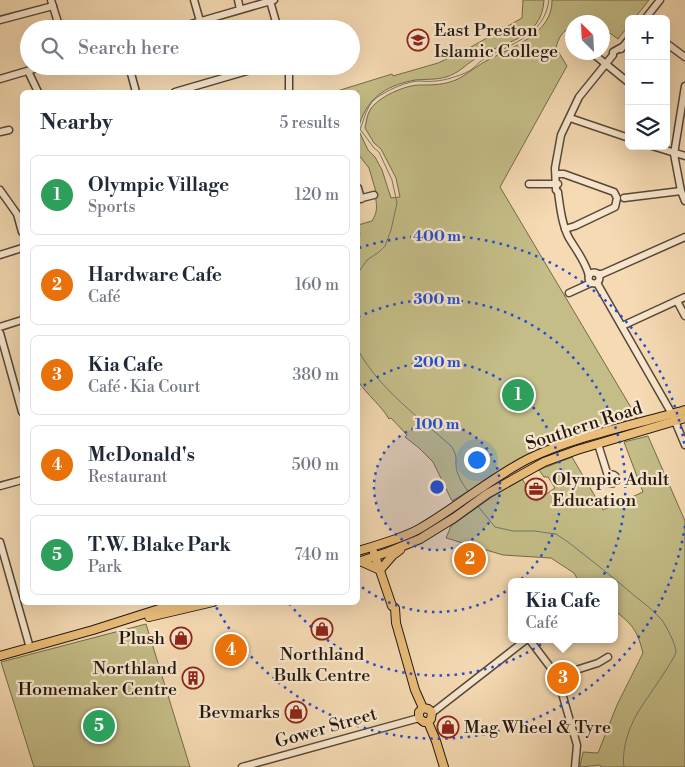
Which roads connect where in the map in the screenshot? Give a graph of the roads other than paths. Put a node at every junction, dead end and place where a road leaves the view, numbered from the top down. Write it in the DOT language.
graph roads {
  1 [pos="194,0"];
  2 [pos="238,0"];
  3 [pos="272,1"];
  4 [pos="658,1"];
  5 [pos="52,3"];
  6 [pos="240,9"];
  7 [pos="648,15"];
  8 [pos="0,20"];
  9 [pos="57,20"];
  10 [pos="200,20"];
  11 [pos="203,20"];
  12 [pos="276,20"];
  13 [pos="625,44"];
  14 [pos="670,46"];
  15 [pos="685,57"];
  16 [pos="600,60"];
  17 [pos="605,64"];
  18 [pos="20,73"];
  19 [pos="30,75"];
  20 [pos="131,75"];
  21 [pos="233,75"];
  22 [pos="289,75"];
  23 [pos="0,79"];
  24 [pos="625,80"];
  25 [pos="685,86"];
  26 [pos="37,90"];
  27 [pos="135,90"];
  28 [pos="182,90"];
  29 [pos="289,90"];
  30 [pos="570,118"];
  31 [pos="9,130"];
  32 [pos="0,132"];
  33 [pos="625,137"];
  34 [pos="663,150"];
  35 [pos="674,154"];
  36 [pos="685,156"];
  37 [pos="556,180"];
  38 [pos="529,184"];
  39 [pos="681,191"];
  40 [pos="1,193"];
  41 [pos="374,195"];
  42 [pos="624,198"];
  43 [pos="360,199"];
  44 [pos="685,201"];
  45 [pos="20,225"];
  46 [pos="568,228"];
  47 [pos="685,237"];
  48 [pos="20,249"];
  49 [pos="0,255"];
  50 [pos="594,278"];
  51 [pos="569,294"];
  52 [pos="685,298"];
  53 [pos="677,301"];
  54 [pos="685,316"];
  55 [pos="20,321"];
  56 [pos="622,326"];
  57 [pos="0,327"];
  58 [pos="0,333"];
  59 [pos="20,405"];
  60 [pos="685,410"];
  61 [pos="673,418"];
  62 [pos="685,418"];
  63 [pos="598,444"];
  64 [pos="685,445"];
  65 [pos="608,476"];
  66 [pos="20,481"];
  67 [pos="0,486"];
  68 [pos="484,491"];
  69 [pos="473,499"];
  70 [pos="449,510"];
  71 [pos="454,518"];
  72 [pos="0,542"];
  73 [pos="407,544"];
  74 [pos="372,547"];
  75 [pos="360,550"];
  76 [pos="376,556"];
  77 [pos="360,561"];
  78 [pos="360,561"];
  79 [pos="380,570"];
  80 [pos="172,605"];
  81 [pos="201,605"];
  82 [pos="93,630"];
  83 [pos="523,643"];
  84 [pos="531,643"];
  85 [pos="30,648"];
  86 [pos="0,656"];
  87 [pos="608,657"];
  88 [pos="556,676"];
  89 [pos="423,708"];
  90 [pos="432,714"];
  91 [pos="419,718"];
  92 [pos="428,722"];
  93 [pos="242,767"];
  94 [pos="444,767"];
  95 [pos="575,767"];
  1 -- 10 [label="street"];
  2 -- 6 [label="street"];
  3 -- 6 [label="street"];
  3 -- 12 [label="street"];
  4 -- 7 [label="street"];
  5 -- 8 [label="street"];
  5 -- 9 [label="street"];
  6 -- 11 [label="street"];
  13 -- 17 [label="street"];
  14 -- 15 [label="street"];
  16 -- 17 [label="street"];
  17 -- 24 [label="street"];
  17 -- 30 [label="street"];
  18 -- 23 [label="street"];
  19 -- 26 [label="street"];
  20 -- 27 [label="street"];
  21 -- 28 [label="street"];
  22 -- 29 [label="street"];
  25 -- 35 [label="street"];
  30 -- 33 [label="street"];
  30 -- 37 [label="street"];
  31 -- 32 [label="street"];
  34 -- 35 [label="street"];
  35 -- 36 [label="street"];
  35 -- 39 [label="street"];
  37 -- 38 [label="street"];
  37 -- 46 [label="street"];
  37 -- 46 [label="street"];
  39 -- 42 [label="street"];
  39 -- 44 [label="street"];
  40 -- 45 [label="street"];
  41 -- 43 [label="street"];
  46 -- 50 [label="street"];
  47 -- 50 [label="street"];
  48 -- 49 [label="street"];
  50 -- 51 [label="street"];
  50 -- 56 [label="street"];
  52 -- 53 [label="street"];
  53 -- 54 [label="street"];
  53 -- 56 [label="street"];
  55 -- 57 [label="street"];
  56 -- 61 [label="street"];
  58 -- 59 [label="street"];
  60 -- 61 [label="main road, Southern Road"];
  61 -- 62 [label="main road, Southern Road"];
  61 -- 63 [label="main road, Southern Road"];
  61 -- 64 [label="street"];
  61 -- 68 [label="main road, Southern Road"];
  63 -- 65 [label="street"];
  63 -- 68 [label="main road, Southern Road"];
  66 -- 67 [label="street"];
  68 -- 69 [label="main road, Southern Road"];
  69 -- 70 [label="main road"];
  69 -- 71 [label="main road"];
  70 -- 71 [label="main road"];
  70 -- 74 [label="main road"];
  71 -- 73 [label="main road"];
  72 -- 85 [label="street"];
  73 -- 76 [label="main road"];
  73 -- 79 [label="main road"];
  74 -- 75 [label="main road"];
  74 -- 76 [label="main road"];
  76 -- 77 [label="main road"];
  76 -- 79 [label="main road"];
  78 -- 79 [label="main road"];
  79 -- 89 [label="main road"];
  80 -- 82 [label="main road"];
  81 -- 82 [label="main road"];
  82 -- 85 [label="main road"];
  83 -- 90 [label="street"];
  84 -- 88 [label="street"];
  85 -- 86 [label="main road"];
  87 -- 88 [label="street"];
  88 -- 95 [label="street"];
  89 -- 90 [label="main road"];
  89 -- 91 [label="main road"];
  90 -- 92 [label="main road"];
  91 -- 92 [label="main road"];
  91 -- 93 [label="street, Gower Street"];
  92 -- 94 [label="main road"];
}
